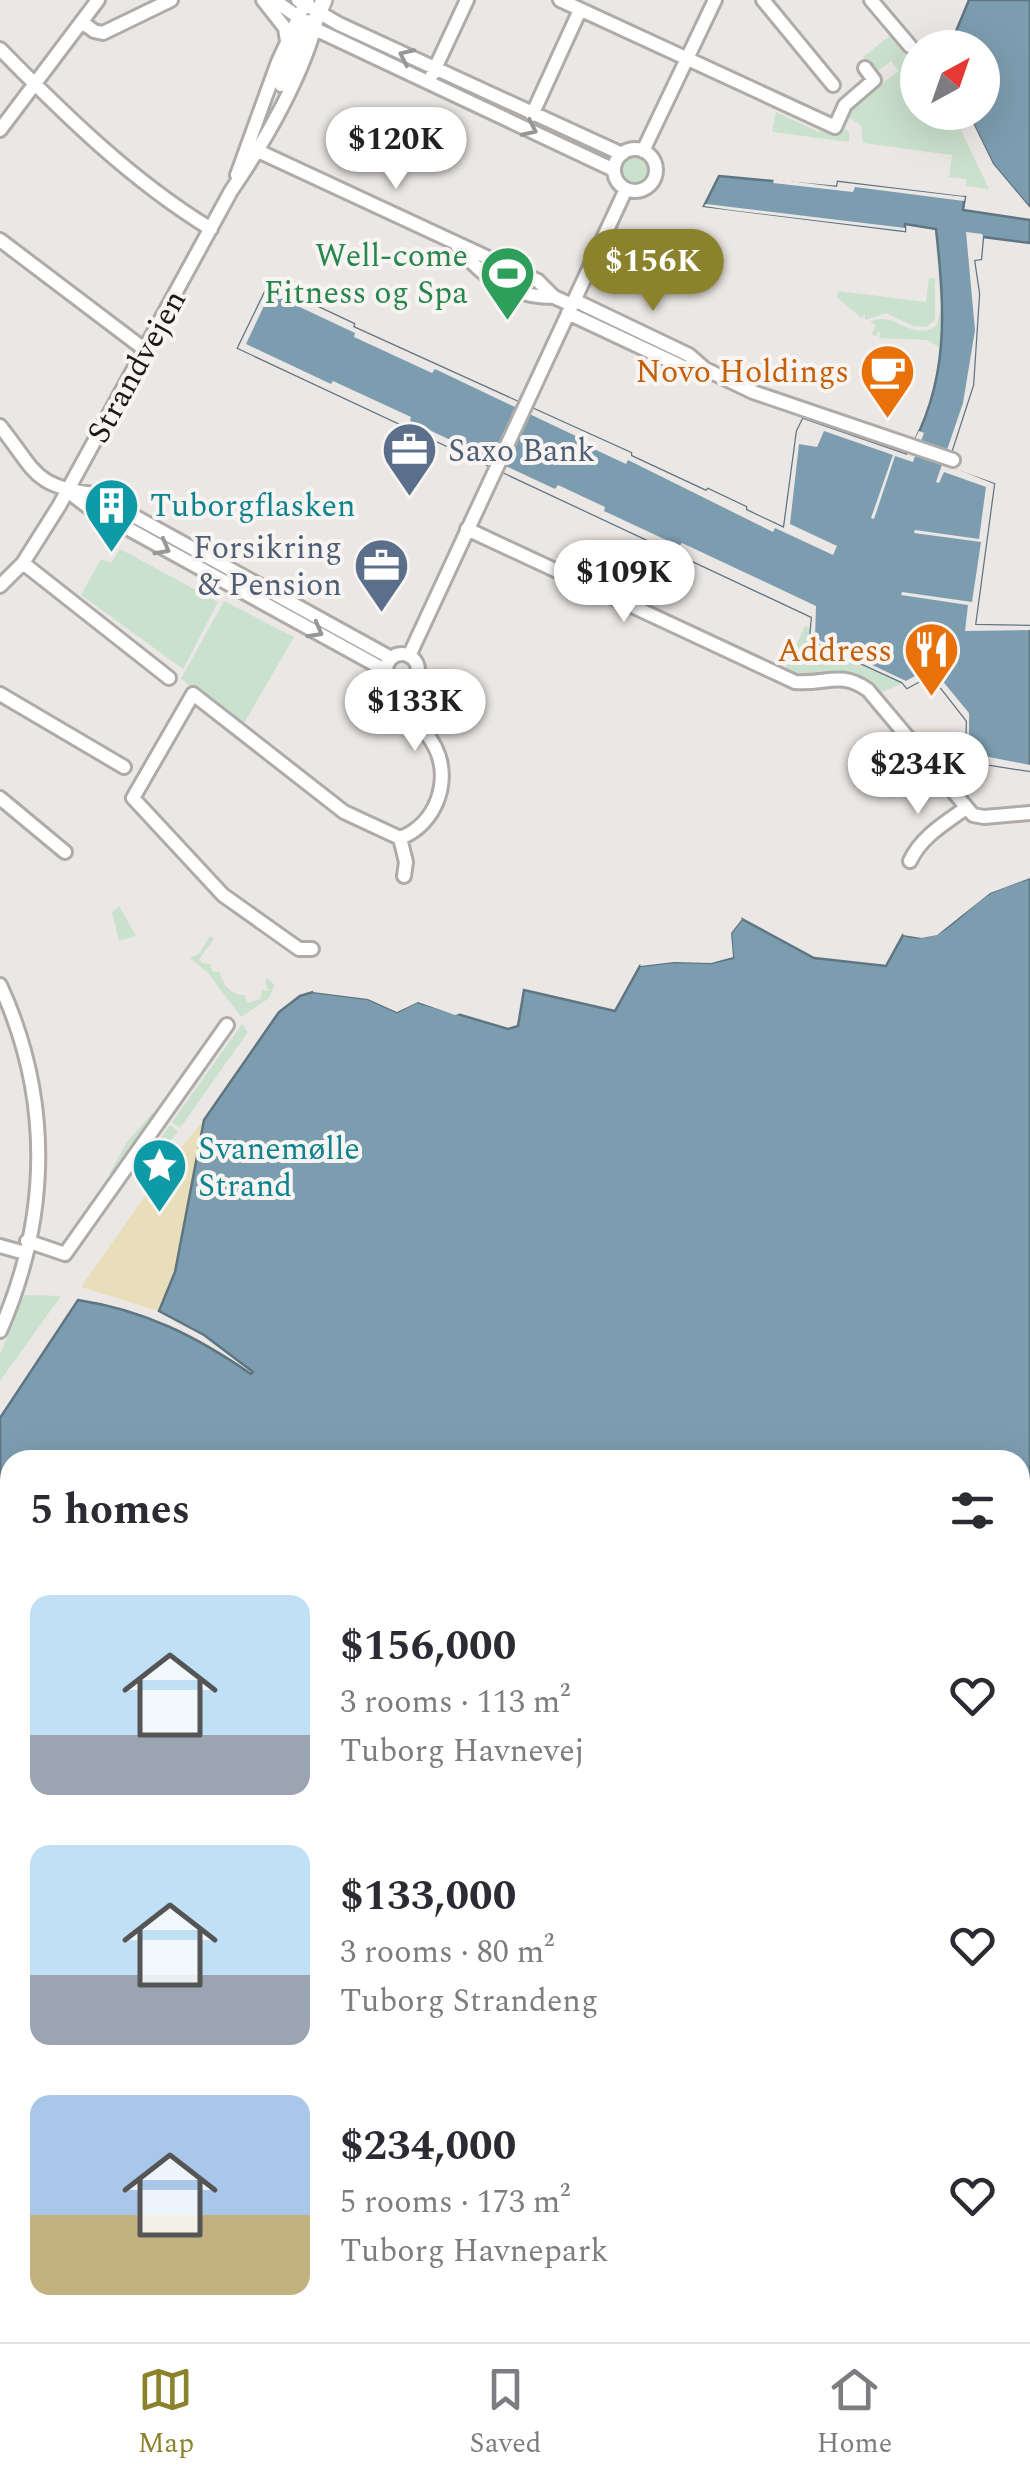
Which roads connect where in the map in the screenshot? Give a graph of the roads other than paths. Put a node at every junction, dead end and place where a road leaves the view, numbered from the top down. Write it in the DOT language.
graph roads {
  1 [pos="98,0"];
  2 [pos="171,0"];
  3 [pos="263,0"];
  4 [pos="274,0"];
  5 [pos="468,0"];
  6 [pos="560,0"];
  7 [pos="714,0"];
  8 [pos="763,0"];
  9 [pos="871,0"];
  10 [pos="580,10"];
  11 [pos="309,11"];
  12 [pos="82,22"];
  13 [pos="900,34"];
  14 [pos="287,41"];
  15 [pos="0,49"];
  16 [pos="687,58"];
  17 [pos="865,68"];
  18 [pos="432,75"];
  19 [pos="35,84"];
  20 [pos="833,85"];
  21 [pos="532,114"];
  22 [pos="0,130"];
  23 [pos="258,151"];
  24 [pos="643,151"];
  25 [pos="622,154"];
  26 [pos="614,170"];
  27 [pos="626,189"];
  28 [pos="232,191"];
  29 [pos="211,229"];
  30 [pos="0,240"];
  31 [pos="455,244"];
  32 [pos="554,297"];
  33 [pos="571,306"];
  34 [pos="144,349"];
  35 [pos="0,426"];
  36 [pos="952,460"];
  37 [pos="68,491"];
  38 [pos="467,528"];
  39 [pos="23,564"];
  40 [pos="0,586"];
  41 [pos="408,656"];
  42 [pos="388,664"];
  43 [pos="168,678"];
  44 [pos="399,686"];
  45 [pos="0,694"];
  46 [pos="124,767"];
  47 [pos="0,798"];
  48 [pos="966,808"];
  49 [pos="1030,813"];
  50 [pos="400,838"];
  51 [pos="64,852"];
  52 [pos="910,860"];
  53 [pos="404,876"];
  54 [pos="312,949"];
  55 [pos="0,985"];
  56 [pos="5,1009"];
  57 [pos="227,1025"];
  58 [pos="27,1245"];
  59 [pos="0,1246"];
  60 [pos="0,1331"];
  1 -- 12 [label="street"];
  2 -- 12 [label="street"];
  3 -- 14 [label="street"];
  4 -- 11 [label="street"];
  5 -- 18 [label="street"];
  6 -- 10 [label="street"];
  7 -- 16 [label="street"];
  8 -- 20 [label="street"];
  9 -- 13 [label="street"];
  10 -- 16 [label="street"];
  10 -- 21 [label="street"];
  11 -- 14 [label="street, Strandvejen"];
  11 -- 18 [label="street"];
  11 -- 23 [label="street, Strandvejen"];
  12 -- 19 [label="street"];
  14 -- 28 [label="street, Strandvejen"];
  15 -- 19 [label="street"];
  16 -- 17 [label="street"];
  16 -- 24 [label="street"];
  18 -- 21 [label="street"];
  18 -- 26 [label="street, one-way"];
  19 -- 22 [label="street"];
  19 -- 29 [label="street"];
  21 -- 25 [label="street"];
  23 -- 28 [label="street, Strandvejen"];
  23 -- 31 [label="street"];
  24 -- 25 [label="street"];
  24 -- 27 [label="street"];
  25 -- 26 [label="street"];
  26 -- 27 [label="street"];
  27 -- 33 [label="street"];
  28 -- 29 [label="street, Strandvejen"];
  29 -- 34 [label="street, Strandvejen"];
  30 -- 34 [label="street"];
  31 -- 32 [label="street"];
  31 -- 32 [label="street"];
  32 -- 33 [label="street"];
  33 -- 36 [label="street"];
  33 -- 38 [label="street"];
  34 -- 37 [label="street, Strandvejen"];
  35 -- 37 [label="street"];
  37 -- 39 [label="street, Strandvejen"];
  37 -- 42 [label="street"];
  38 -- 41 [label="street"];
  38 -- 48 [label="street"];
  39 -- 40 [label="street, Strandvejen"];
  39 -- 43 [label="street"];
  41 -- 42 [label="street"];
  41 -- 44 [label="street"];
  42 -- 44 [label="street"];
  44 -- 50 [label="street"];
  45 -- 46 [label="street"];
  47 -- 51 [label="street"];
  48 -- 49 [label="street"];
  48 -- 52 [label="street"];
  50 -- 53 [label="street"];
  50 -- 54 [label="street"];
  55 -- 56 [label="street"];
  56 -- 58 [label="street"];
  57 -- 58 [label="street"];
  58 -- 59 [label="street"];
  58 -- 60 [label="street"];
}
